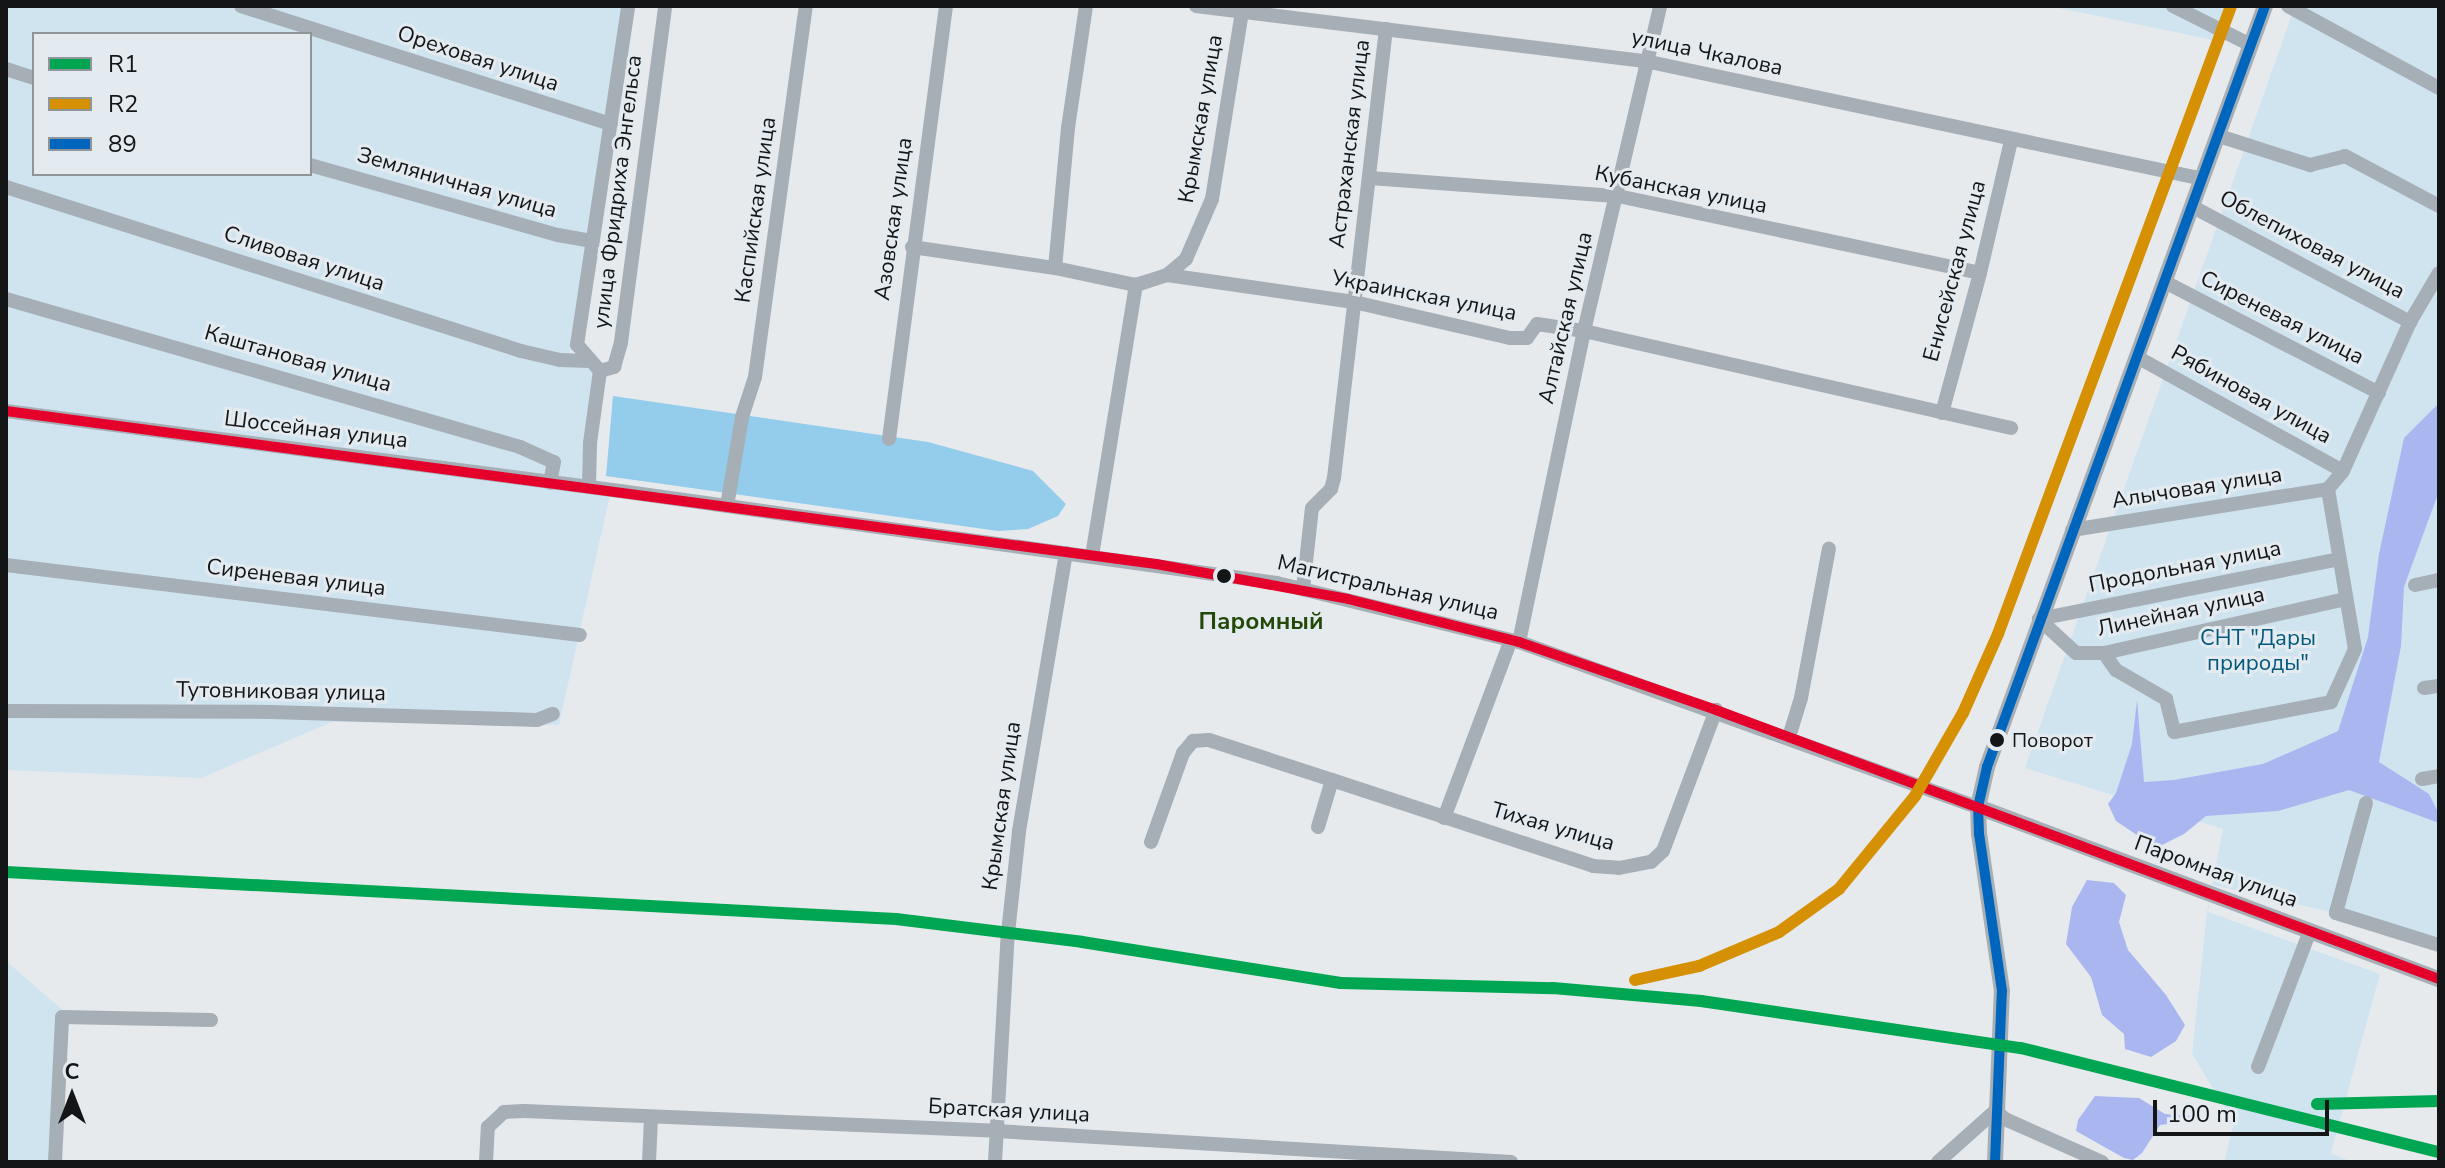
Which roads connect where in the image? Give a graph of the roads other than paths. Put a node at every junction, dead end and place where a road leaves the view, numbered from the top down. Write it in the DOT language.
graph roads {
  1 [pos="241,6"];
  2 [pos="628,6"];
  3 [pos="665,6"];
  4 [pos="806,6"];
  5 [pos="946,6"];
  6 [pos="1086,6"];
  7 [pos="1196,6"];
  8 [pos="1660,6"];
  9 [pos="2173,6"];
  10 [pos="2265,6"];
  11 [pos="2288,6"];
  12 [pos="1242,9"];
  13 [pos="1386,29"];
  14 [pos="2251,45"];
  15 [pos="1645,61"];
  16 [pos="6,69"];
  17 [pos="32,77"];
  18 [pos="2439,88"];
  19 [pos="611,124"];
  20 [pos="2219,136"];
  21 [pos="2011,141"];
  22 [pos="312,166"];
  23 [pos="1370,178"];
  24 [pos="2203,179"];
  25 [pos="6,187"];
  26 [pos="1618,196"];
  27 [pos="2439,206"];
  28 [pos="2193,207"];
  29 [pos="592,241"];
  30 [pos="912,247"];
  31 [pos="1055,268"];
  32 [pos="1980,273"];
  33 [pos="2439,273"];
  34 [pos="1167,275"];
  35 [pos="2165,282"];
  36 [pos="1136,285"];
  37 [pos="6,299"];
  38 [pos="1354,302"];
  39 [pos="2410,322"];
  40 [pos="1584,331"];
  41 [pos="2137,357"];
  42 [pos="595,366"];
  43 [pos="2379,393"];
  44 [pos="6,411"];
  45 [pos="1942,413"];
  46 [pos="2011,428"];
  47 [pos="889,439"];
  48 [pos="2343,471"];
  49 [pos="550,483"];
  50 [pos="589,487"];
  51 [pos="2328,489"];
  52 [pos="620,491"];
  53 [pos="727,506"];
  54 [pos="2072,530"];
  55 [pos="1829,549"];
  56 [pos="1066,553"];
  57 [pos="1092,556"];
  58 [pos="2339,559"];
  59 [pos="6,565"];
  60 [pos="2439,580"];
  61 [pos="2415,585"];
  62 [pos="1303,589"];
  63 [pos="2345,599"];
  64 [pos="2039,619"];
  65 [pos="580,635"];
  66 [pos="1515,641"];
  67 [pos="2104,653"];
  68 [pos="2439,686"];
  69 [pos="2424,688"];
  70 [pos="1716,710"];
  71 [pos="6,711"];
  72 [pos="553,714"];
  73 [pos="1789,737"];
  74 [pos="2439,776"];
  75 [pos="2422,779"];
  76 [pos="1332,780"];
  77 [pos="2366,803"];
  78 [pos="1978,807"];
  79 [pos="1444,818"];
  80 [pos="1318,827"];
  81 [pos="1151,842"];
  82 [pos="2310,931"];
  83 [pos="2439,945"];
  84 [pos="2439,979"];
  85 [pos="211,1020"];
  86 [pos="2258,1067"];
  87 [pos="1995,1111"];
  88 [pos="651,1118"];
  89 [pos="997,1131"];
  90 [pos="1446,1160"];
  91 [pos="55,1162"];
  92 [pos="486,1162"];
  93 [pos="649,1162"];
  94 [pos="995,1162"];
  95 [pos="1511,1162"];
  96 [pos="1938,1162"];
  97 [pos="1995,1162"];
  98 [pos="2102,1162"];
  1 -- 19 [label="street, Ореховая улица"];
  2 -- 19 [label="street, улица Фридриха Энгельса"];
  3 -- 42 [label="street, улица Фридриха Энгельса"];
  4 -- 53 [label="street, Каспийская улица"];
  5 -- 30 [label="street, Азовская улица"];
  6 -- 31 [label="street"];
  7 -- 12 [label="street, улица Чкалова"];
  8 -- 15 [label="street, Алтайская улица"];
  9 -- 14 [label="street"];
  10 -- 14 [label="street"];
  11 -- 18 [label="street"];
  12 -- 13 [label="street, улица Чкалова"];
  12 -- 34 [label="street, Крымская улица"];
  13 -- 15 [label="street, улица Чкалова"];
  13 -- 23 [label="street, Астраханская улица"];
  14 -- 20 [label="street"];
  15 -- 21 [label="street, улица Чкалова"];
  15 -- 26 [label="street, Алтайская улица"];
  16 -- 17 [label="street"];
  19 -- 29 [label="street, улица Фридриха Энгельса"];
  20 -- 24 [label="street"];
  20 -- 27 [label="street"];
  21 -- 24 [label="street, улица Чкалова"];
  21 -- 32 [label="street, Енисейская улица"];
  22 -- 29 [label="street, Земляничная улица"];
  23 -- 26 [label="street, Кубанская улица"];
  23 -- 38 [label="street, Астраханская улица"];
  24 -- 28 [label="street"];
  25 -- 42 [label="street, Сливовая улица"];
  26 -- 32 [label="street, Кубанская улица"];
  26 -- 40 [label="street, Алтайская улица"];
  28 -- 35 [label="street"];
  28 -- 39 [label="street, Облепиховая улица"];
  29 -- 42 [label="street, улица Фридриха Энгельса"];
  30 -- 31 [label="street, Украинская улица"];
  30 -- 47 [label="street, Азовская улица"];
  31 -- 36 [label="street, Украинская улица"];
  32 -- 45 [label="street, Енисейская улица"];
  33 -- 39 [label="street, Облепиховая улица"];
  34 -- 36 [label="street, Украинская улица"];
  34 -- 38 [label="street, Украинская улица"];
  35 -- 41 [label="street"];
  35 -- 43 [label="street, Сиреневая улица"];
  36 -- 57 [label="street"];
  37 -- 49 [label="street, Каштановая улица"];
  38 -- 40 [label="street, Украинская улица"];
  38 -- 62 [label="street, Астраханская улица"];
  39 -- 43 [label="street, Облепиховая улица"];
  40 -- 45 [label="street, Украинская улица"];
  40 -- 66 [label="street, Алтайская улица"];
  41 -- 48 [label="street, Рябиновая улица"];
  41 -- 54 [label="street"];
  42 -- 50 [label="street, улица Фридриха Энгельса"];
  43 -- 48 [label="street, Облепиховая улица"];
  44 -- 49 [label="street, Шоссейная улица"];
  45 -- 46 [label="street, Украинская улица"];
  48 -- 51 [label="street, Облепиховая улица"];
  49 -- 50 [label="street, Шоссейная улица"];
  50 -- 52 [label="street, Шоссейная улица"];
  51 -- 54 [label="street, Алычовая улица"];
  51 -- 58 [label="street"];
  52 -- 53 [label="street, Магистральная улица"];
  53 -- 56 [label="street, Магистральная улица"];
  54 -- 64 [label="street"];
  55 -- 73 [label="street"];
  56 -- 57 [label="street, Магистральная улица"];
  56 -- 89 [label="street, Крымская улица"];
  57 -- 62 [label="street, Магистральная улица"];
  58 -- 63 [label="street"];
  58 -- 64 [label="street, Продольная улица"];
  59 -- 65 [label="street, Сиреневая улица"];
  60 -- 61 [label="street"];
  62 -- 66 [label="street, Магистральная улица"];
  63 -- 67 [label="street, Линейная улица"];
  63 -- 67 [label="street"];
  64 -- 67 [label="street, Линейная улица"];
  64 -- 78 [label="street"];
  66 -- 70 [label="street, Магистральная улица"];
  66 -- 79 [label="street, Алтайская улица"];
  68 -- 69 [label="street"];
  70 -- 73 [label="street, Магистральная улица"];
  70 -- 79 [label="street, Тихая улица"];
  71 -- 72 [label="street, Тутовниковая улица"];
  73 -- 78 [label="street, Магистральная улица"];
  74 -- 75 [label="street"];
  76 -- 79 [label="street, Тихая улица"];
  76 -- 80 [label="street"];
  76 -- 81 [label="street, Тихая улица"];
  77 -- 83 [label="street"];
  78 -- 82 [label="street, Паромная улица"];
  78 -- 87 [label="street"];
  82 -- 84 [label="street, Паромная улица"];
  82 -- 86 [label="street"];
  85 -- 91 [label="street"];
  87 -- 96 [label="street"];
  87 -- 97 [label="street"];
  87 -- 98 [label="street"];
  88 -- 89 [label="street, Братская улица"];
  88 -- 92 [label="street, Братская улица"];
  88 -- 93 [label="street"];
  89 -- 90 [label="street, Братская улица"];
  89 -- 94 [label="street, Крымская улица"];
  90 -- 95 [label="street, Братская улица"];
}
